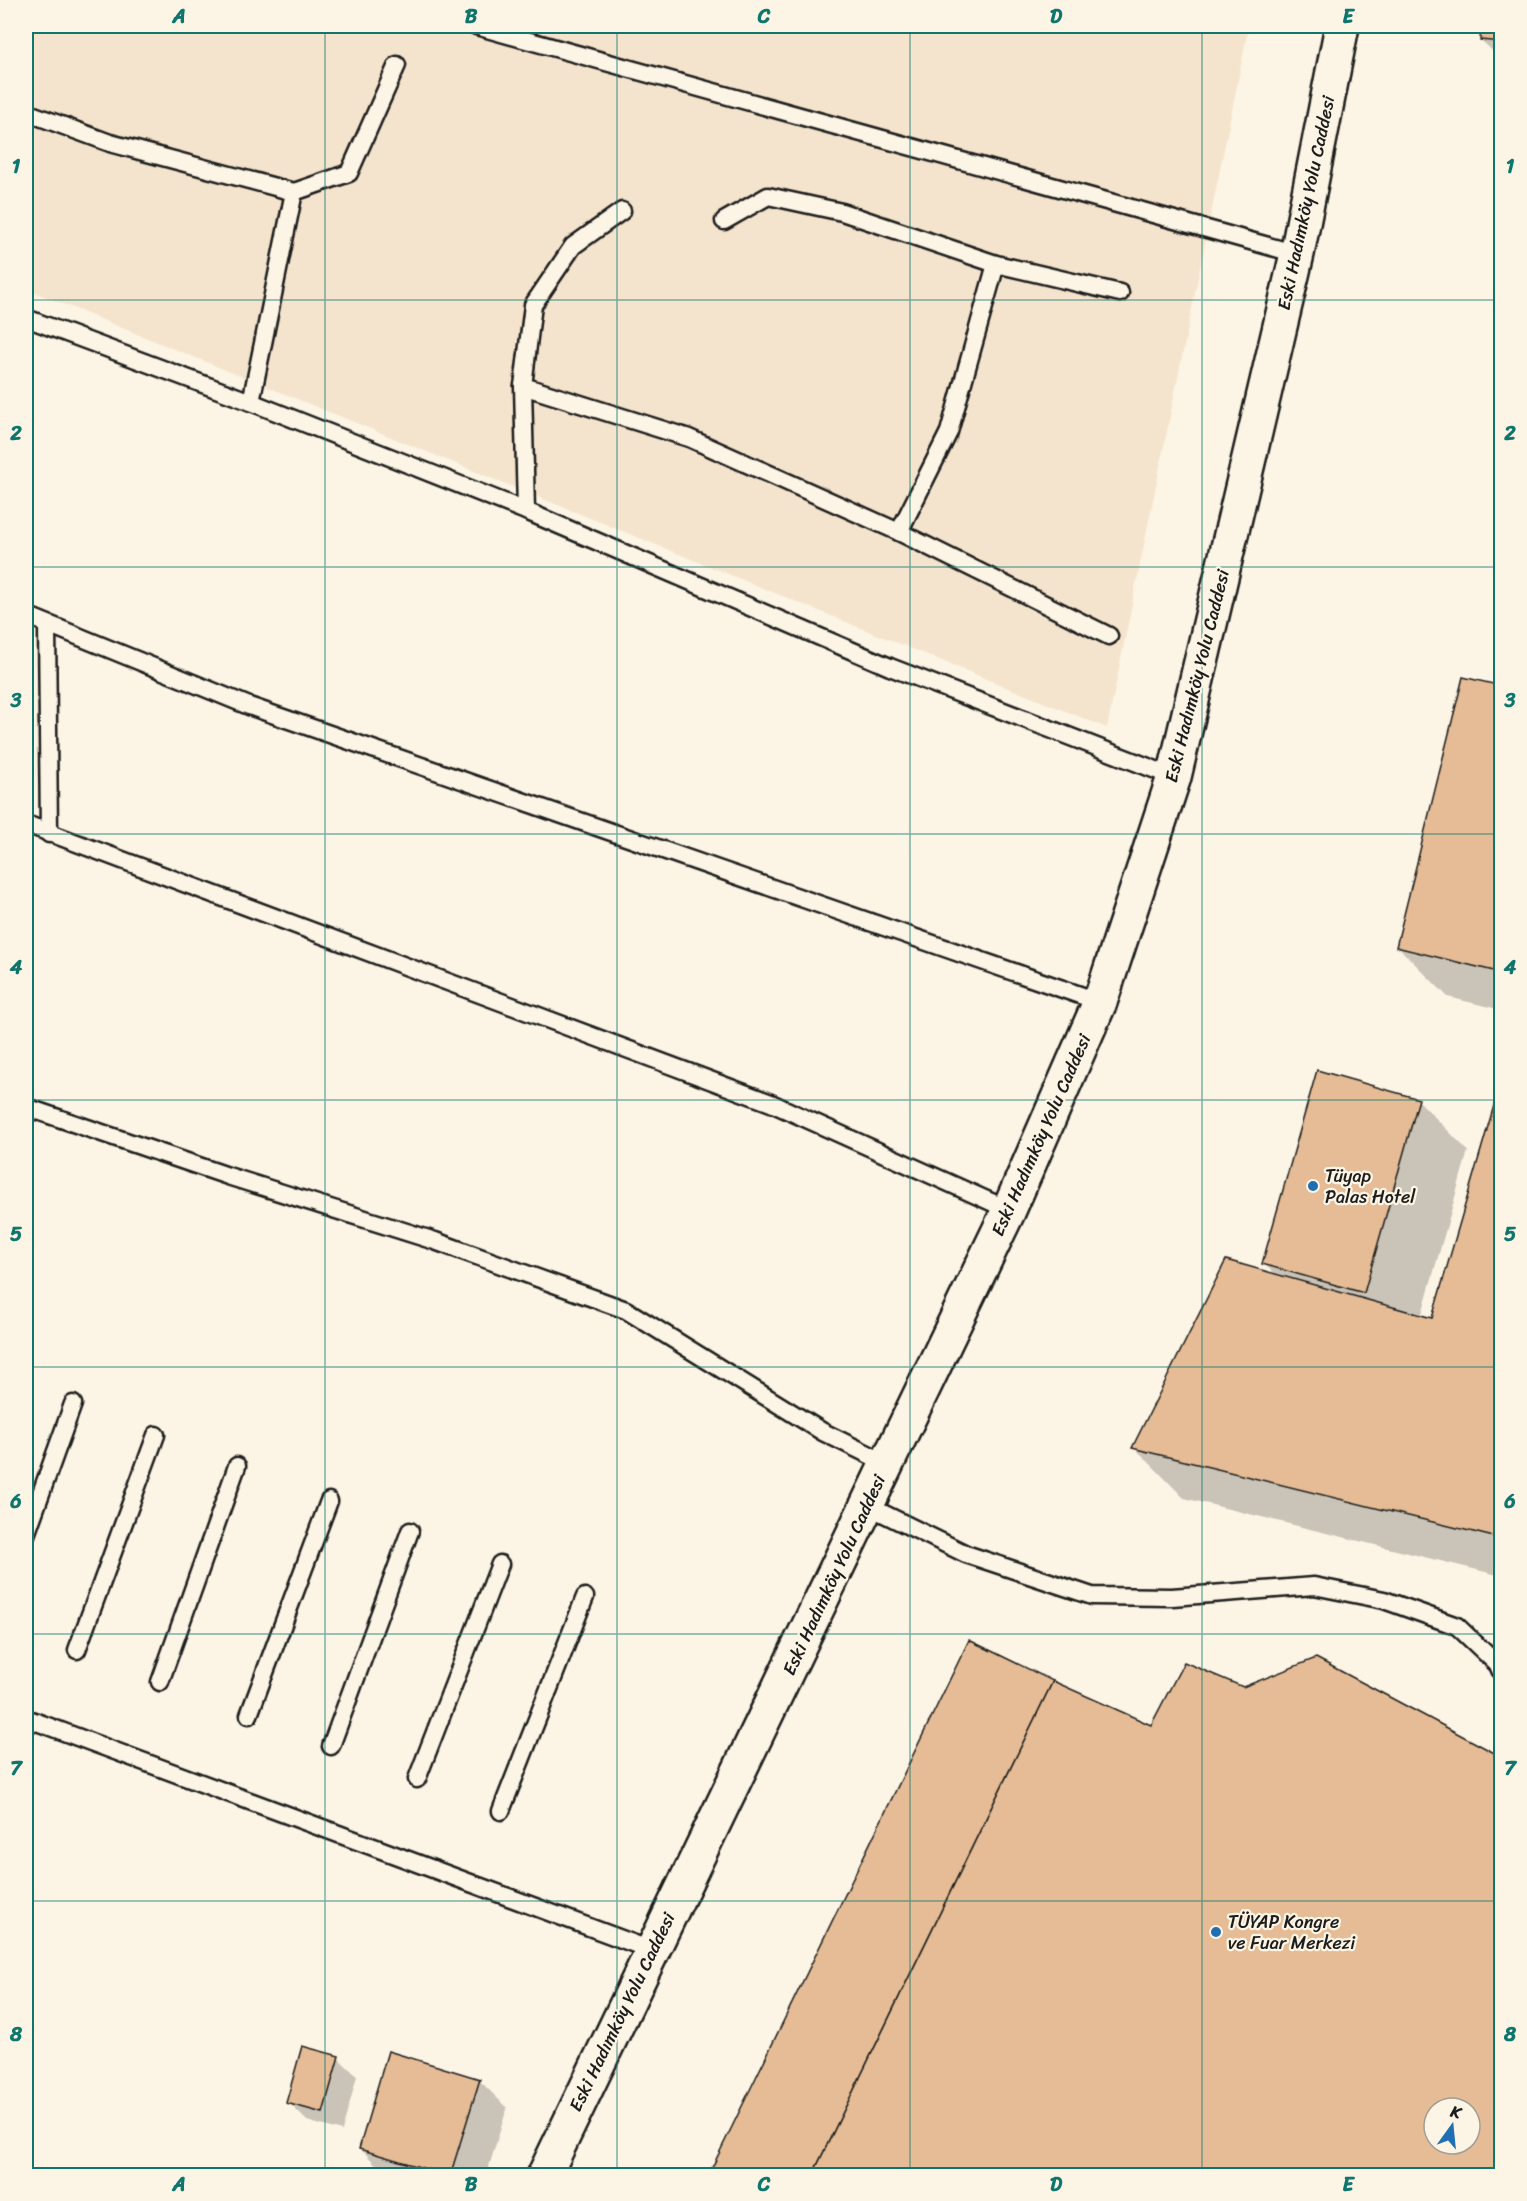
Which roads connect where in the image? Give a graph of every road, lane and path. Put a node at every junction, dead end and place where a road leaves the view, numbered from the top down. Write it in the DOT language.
graph roads {
  1 [pos="476,26"];
  2 [pos="1342,26"];
  3 [pos="397,65"];
  4 [pos="26,112"];
  5 [pos="294,192"];
  6 [pos="622,211"];
  7 [pos="724,221"];
  8 [pos="1297,254"];
  9 [pos="996,264"];
  10 [pos="1120,292"];
  11 [pos="26,318"];
  12 [pos="523,386"];
  13 [pos="250,402"];
  14 [pos="526,511"];
  15 [pos="899,532"];
  16 [pos="26,615"];
  17 [pos="47,624"];
  18 [pos="1109,636"];
  19 [pos="1174,777"];
  20 [pos="26,824"];
  21 [pos="49,834"];
  22 [pos="1100,1002"];
  23 [pos="26,1107"];
  24 [pos="1009,1210"];
  25 [pos="73,1404"];
  26 [pos="156,1435"];
  27 [pos="886,1463"];
  28 [pos="237,1466"];
  29 [pos="329,1501"];
  30 [pos="866,1505"];
  31 [pos="410,1531"];
  32 [pos="26,1535"];
  33 [pos="500,1564"];
  34 [pos="585,1597"];
  35 [pos="77,1650"];
  36 [pos="1502,1674"];
  37 [pos="160,1682"];
  38 [pos="249,1715"];
  39 [pos="26,1718"];
  40 [pos="331,1746"];
  41 [pos="417,1779"];
  42 [pos="501,1811"];
  43 [pos="651,1950"];
  44 [pos="544,2175"];
  1 -- 8 [label="lane"];
  2 -- 8 [label="street, Eski Hadımköy Yolu Caddesi"];
  3 -- 5 [label="lane"];
  4 -- 5 [label="lane"];
  5 -- 13 [label="lane"];
  6 -- 12 [label="lane"];
  7 -- 9 [label="lane"];
  8 -- 19 [label="street, Eski Hadımköy Yolu Caddesi"];
  9 -- 10 [label="lane"];
  9 -- 15 [label="lane"];
  11 -- 13 [label="lane"];
  12 -- 14 [label="lane"];
  12 -- 15 [label="lane"];
  13 -- 14 [label="lane"];
  14 -- 19 [label="lane"];
  15 -- 18 [label="lane"];
  16 -- 17 [label="lane"];
  17 -- 21 [label="lane"];
  17 -- 22 [label="lane"];
  19 -- 22 [label="street, Eski Hadımköy Yolu Caddesi"];
  20 -- 21 [label="lane"];
  21 -- 24 [label="lane"];
  22 -- 24 [label="street, Eski Hadımköy Yolu Caddesi"];
  23 -- 27 [label="lane"];
  24 -- 27 [label="street, Eski Hadımköy Yolu Caddesi"];
  25 -- 32 [label="lane"];
  26 -- 35 [label="lane"];
  27 -- 30 [label="street, Eski Hadımköy Yolu Caddesi"];
  28 -- 37 [label="lane"];
  29 -- 38 [label="lane"];
  30 -- 36 [label="lane"];
  30 -- 43 [label="street, Eski Hadımköy Yolu Caddesi"];
  31 -- 40 [label="lane"];
  33 -- 41 [label="lane"];
  34 -- 42 [label="lane"];
  39 -- 43 [label="lane"];
  43 -- 44 [label="street, Eski Hadımköy Yolu Caddesi"];
}
